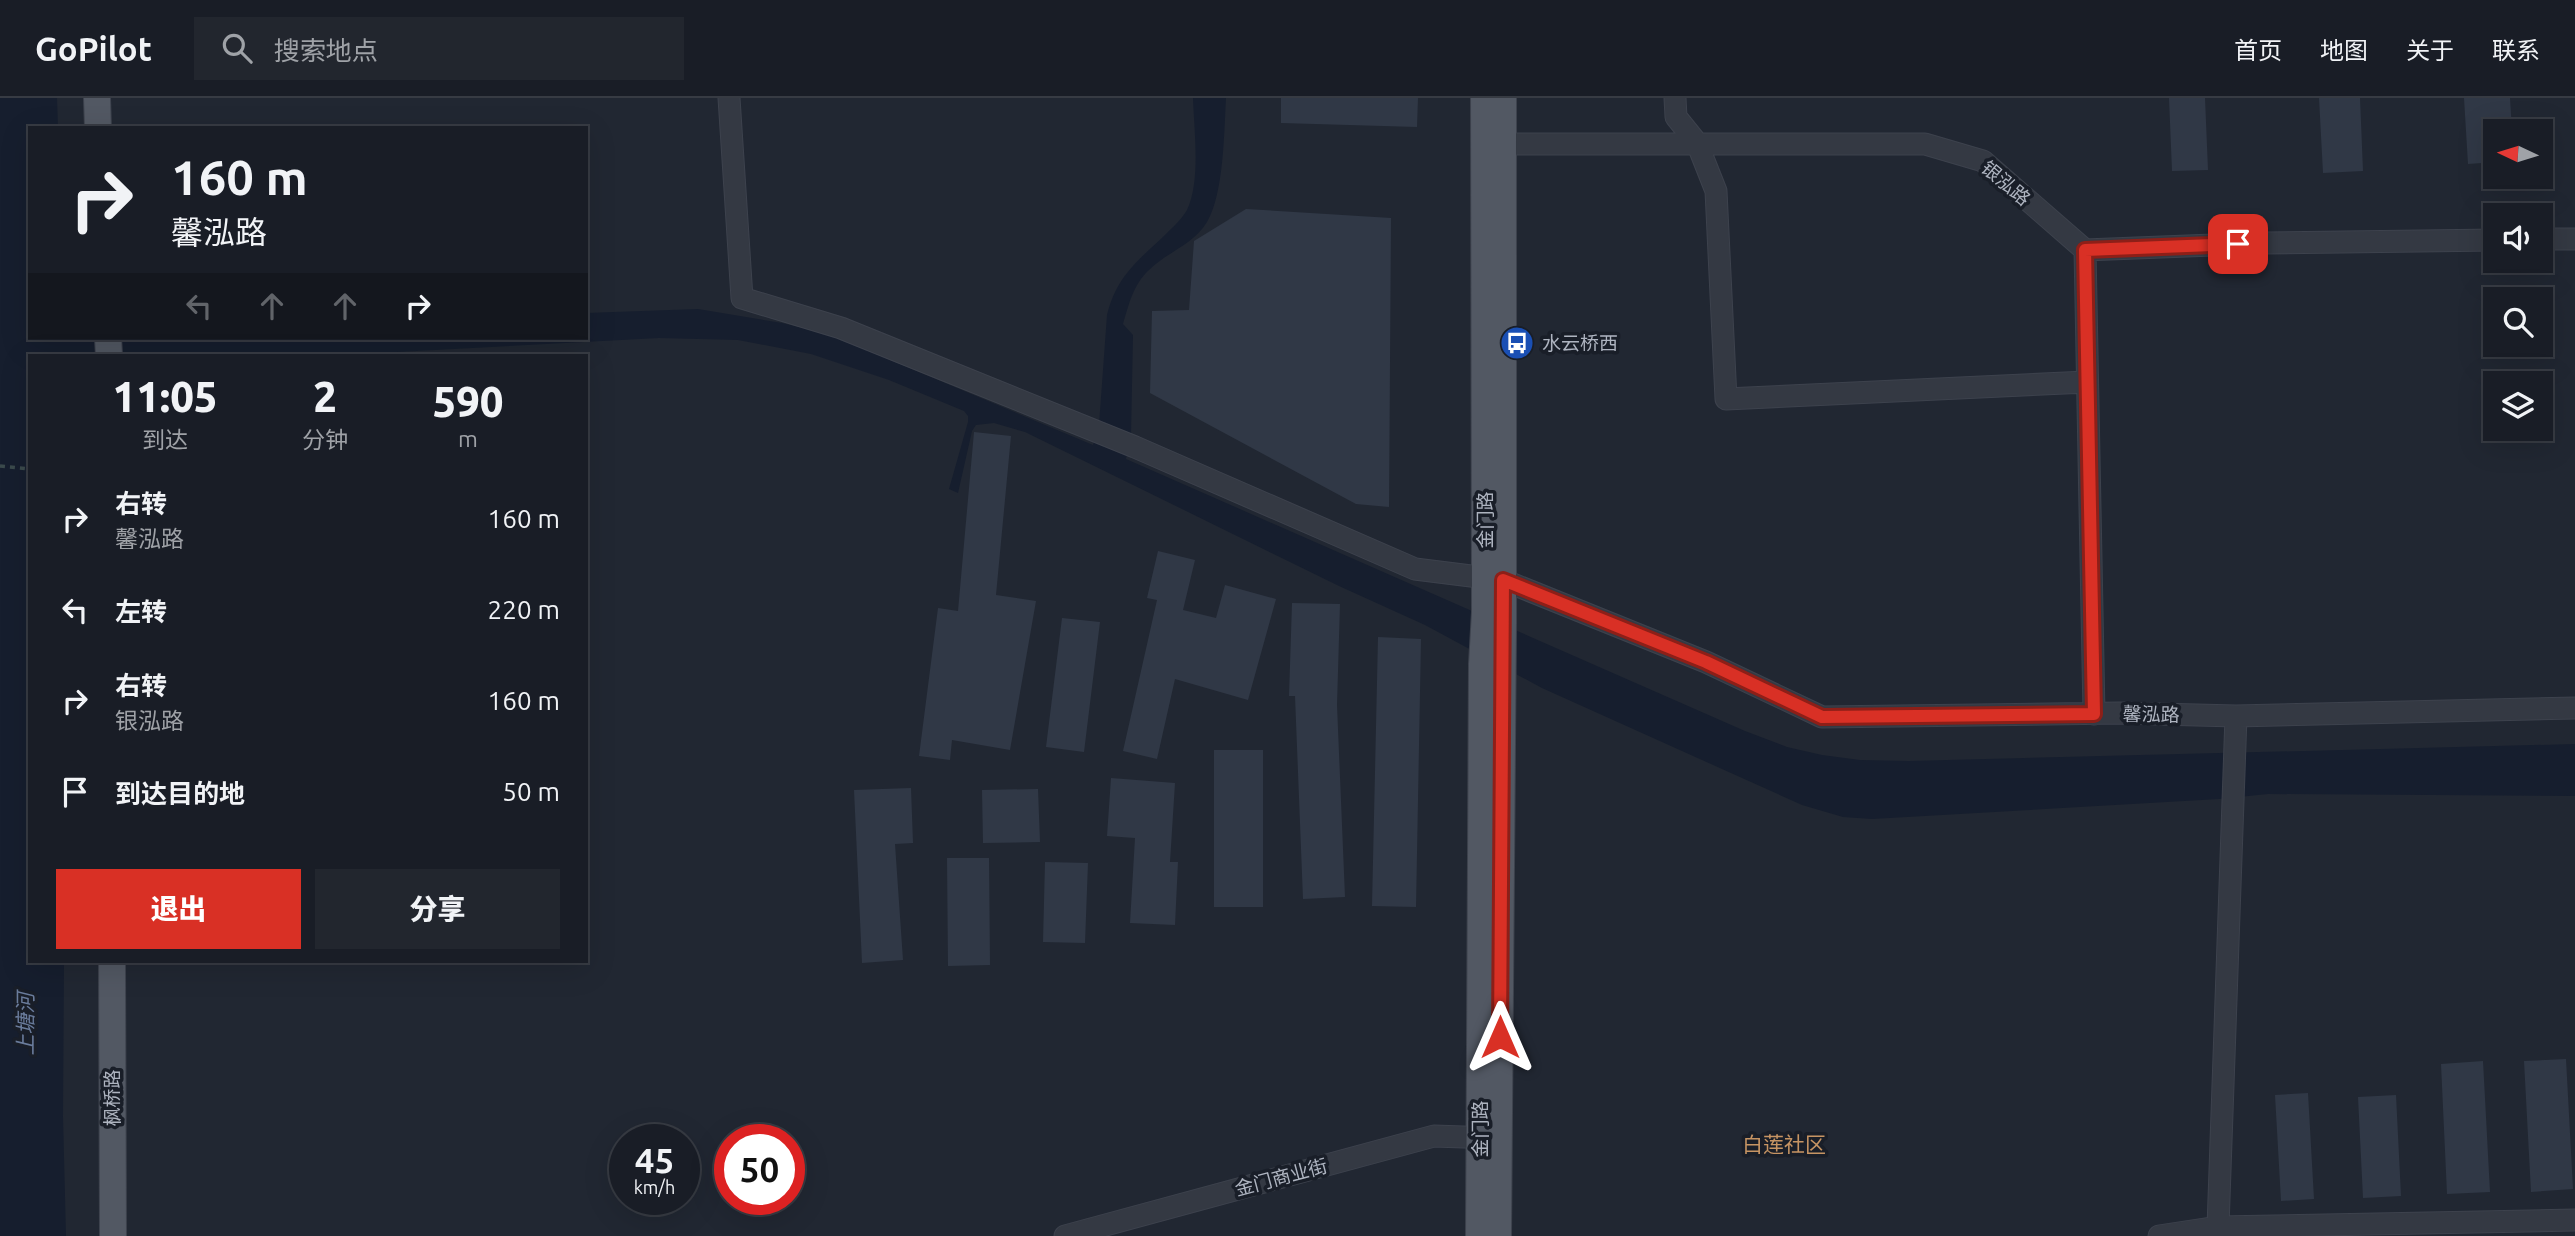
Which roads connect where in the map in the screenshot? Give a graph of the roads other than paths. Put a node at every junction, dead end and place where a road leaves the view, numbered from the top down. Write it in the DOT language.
graph roads {
  1 [pos="97,98"];
  2 [pos="729,98"];
  3 [pos="1484,98"];
  4 [pos="1503,98"];
  5 [pos="1675,98"];
  6 [pos="99,126"];
  7 [pos="1697,143"];
  8 [pos="1503,144"];
  9 [pos="2553,239"];
  10 [pos="2575,239"];
  11 [pos="2483,240"];
  12 [pos="2085,250"];
  13 [pos="2087,382"];
  14 [pos="1494,579"];
  15 [pos="2575,708"];
  16 [pos="2094,714"];
  17 [pos="2236,716"];
  18 [pos="112,963"];
  19 [pos="1489,1138"];
  20 [pos="2575,1220"];
  21 [pos="2219,1232"];
  22 [pos="113,1236"];
  23 [pos="1065,1236"];
  24 [pos="1479,1236"];
  25 [pos="1498,1236"];
  26 [pos="2159,1236"];
  1 -- 6 [label="main road"];
  2 -- 14 [label="street, 馨泓路"];
  3 -- 14 [label="main road, 金门路"];
  4 -- 8 [label="main road, 金门路"];
  5 -- 7 [label="street"];
  7 -- 8 [label="street, 银泓路"];
  7 -- 12 [label="street, 银泓路"];
  7 -- 13 [label="street"];
  8 -- 14 [label="main road, 金门路"];
  9 -- 10 [label="street"];
  11 -- 12 [label="street"];
  12 -- 13 [label="street"];
  13 -- 16 [label="street"];
  14 -- 16 [label="street, 馨泓路"];
  14 -- 19 [label="main road, 金门路"];
  15 -- 17 [label="street, 馨泓路"];
  16 -- 17 [label="street, 馨泓路"];
  17 -- 21 [label="street"];
  18 -- 22 [label="main road, 枫桥路"];
  19 -- 23 [label="street, 金门商业街"];
  19 -- 24 [label="main road, 金门路"];
  19 -- 25 [label="main road, 金门路"];
  20 -- 21 [label="street"];
  21 -- 26 [label="street"];
}
